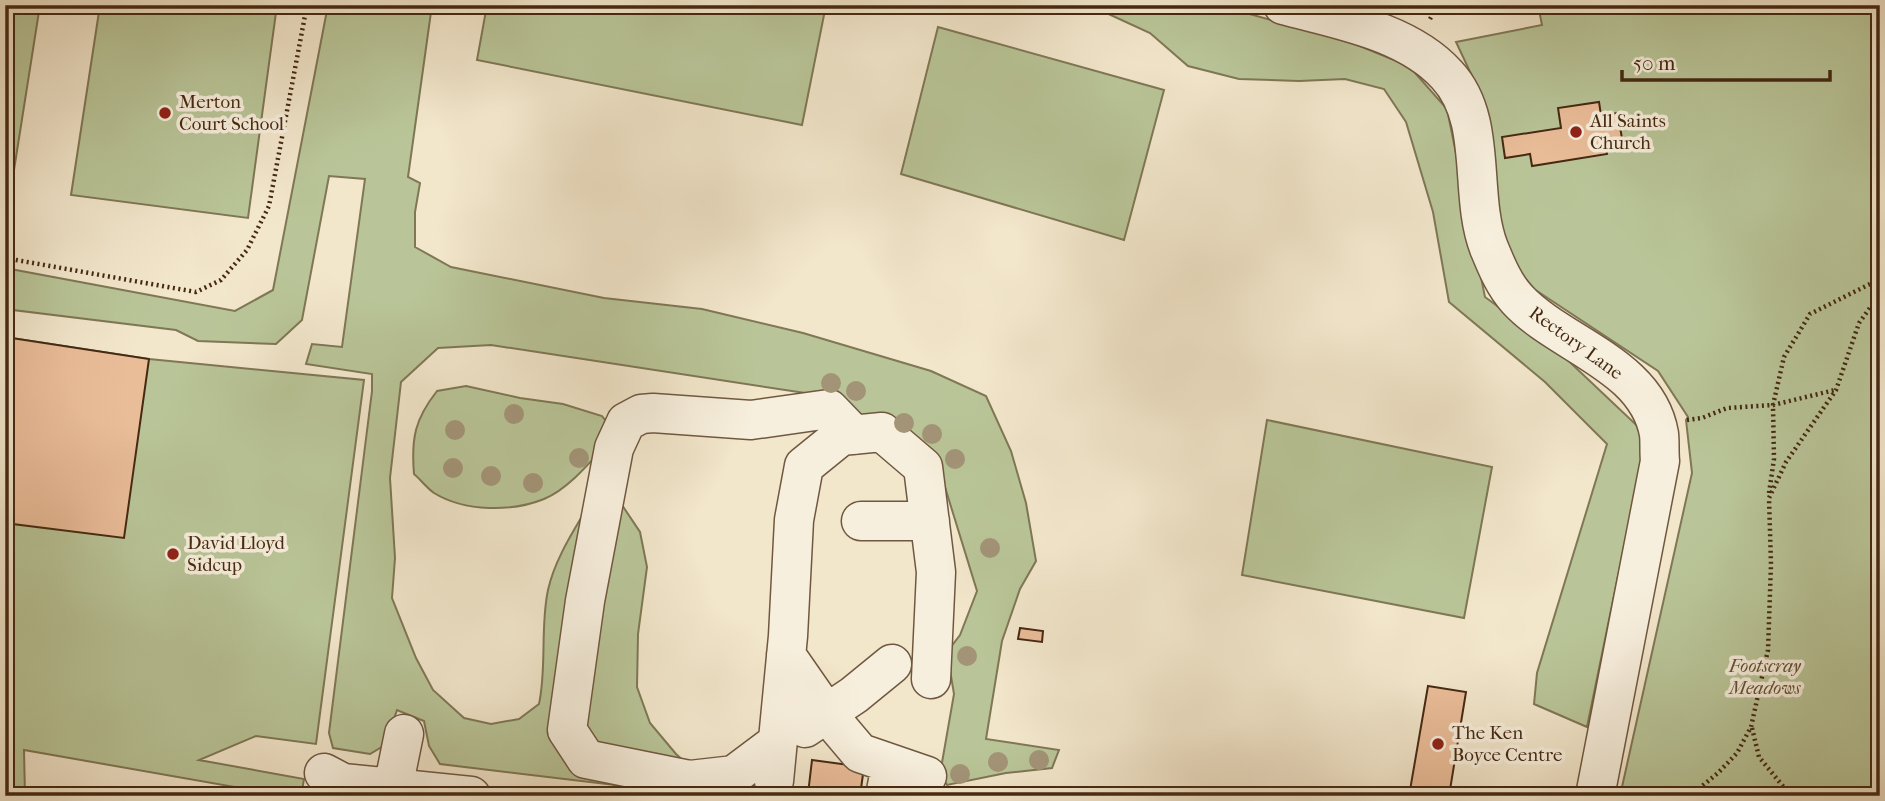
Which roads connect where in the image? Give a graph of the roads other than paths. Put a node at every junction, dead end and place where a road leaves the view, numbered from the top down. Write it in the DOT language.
graph roads {
  1 [pos="1283,5"];
  2 [pos="854,435"];
  3 [pos="861,521"];
  4 [pos="930,522"];
  5 [pos="786,655"];
  6 [pos="892,664"];
  7 [pos="931,679"];
  8 [pos="827,714"];
  9 [pos="404,734"];
  10 [pos="777,757"];
  11 [pos="324,773"];
  12 [pos="927,776"];
  13 [pos="888,780"];
  14 [pos="393,788"];
  15 [pos="471,796"];
  16 [pos="1595,796"];
  1 -- 16 [label="street, Rectory Lane"];
  2 -- 4 [label="street"];
  2 -- 5 [label="street"];
  2 -- 10 [label="street"];
  3 -- 4 [label="street"];
  4 -- 7 [label="street"];
  5 -- 8 [label="street"];
  5 -- 10 [label="street"];
  6 -- 8 [label="street"];
  8 -- 10 [label="street"];
  8 -- 13 [label="street"];
  9 -- 14 [label="street"];
  11 -- 14 [label="street"];
  12 -- 13 [label="street"];
  14 -- 15 [label="street"];
}
